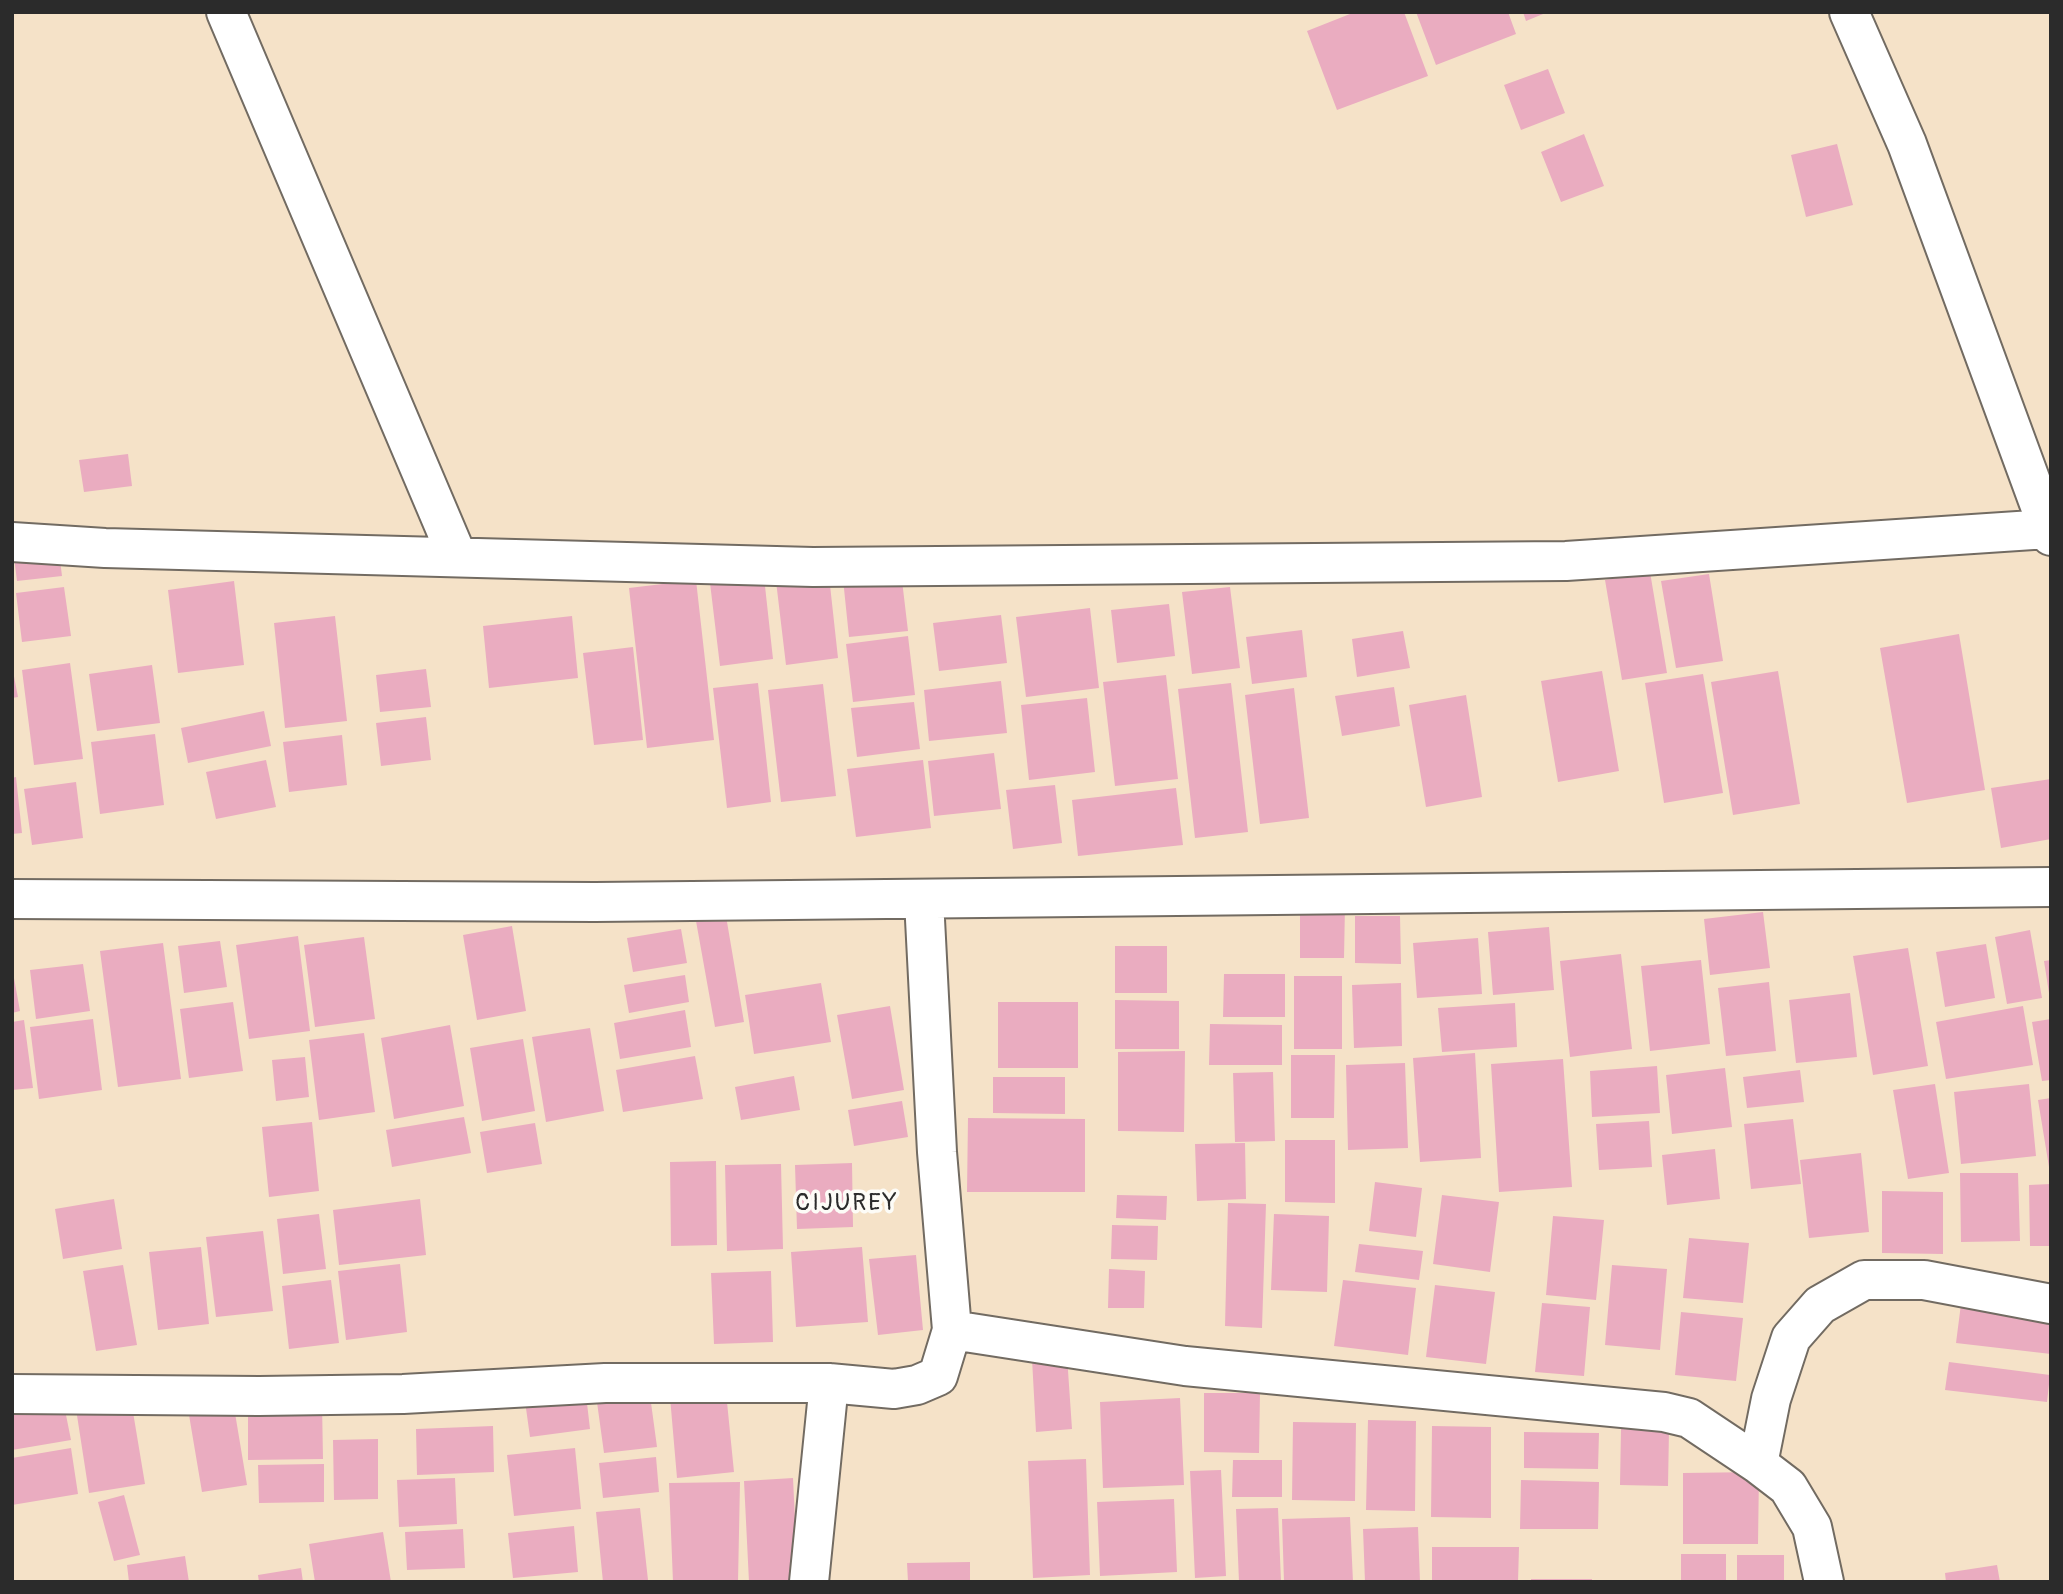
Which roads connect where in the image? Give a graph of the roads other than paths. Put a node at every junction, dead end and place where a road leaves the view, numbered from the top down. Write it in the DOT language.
graph roads {
  1 [pos="226,12"];
  2 [pos="1849,12"];
  3 [pos="2049,532"];
  4 [pos="12,542"];
  5 [pos="457,556"];
  6 [pos="2051,887"];
  7 [pos="12,899"];
  8 [pos="923,900"];
  9 [pos="2051,1304"];
  10 [pos="952,1330"];
  11 [pos="829,1383"];
  12 [pos="12,1394"];
  13 [pos="1758,1464"];
  14 [pos="809,1582"];
  15 [pos="1824,1582"];
  1 -- 5 [label="street"];
  2 -- 3 [label="street"];
  3 -- 5 [label="street"];
  4 -- 5 [label="street"];
  6 -- 8 [label="street"];
  7 -- 8 [label="street"];
  8 -- 10 [label="street"];
  9 -- 13 [label="street"];
  10 -- 11 [label="street"];
  10 -- 13 [label="street"];
  11 -- 12 [label="street"];
  11 -- 14 [label="street"];
  13 -- 15 [label="street"];
}
